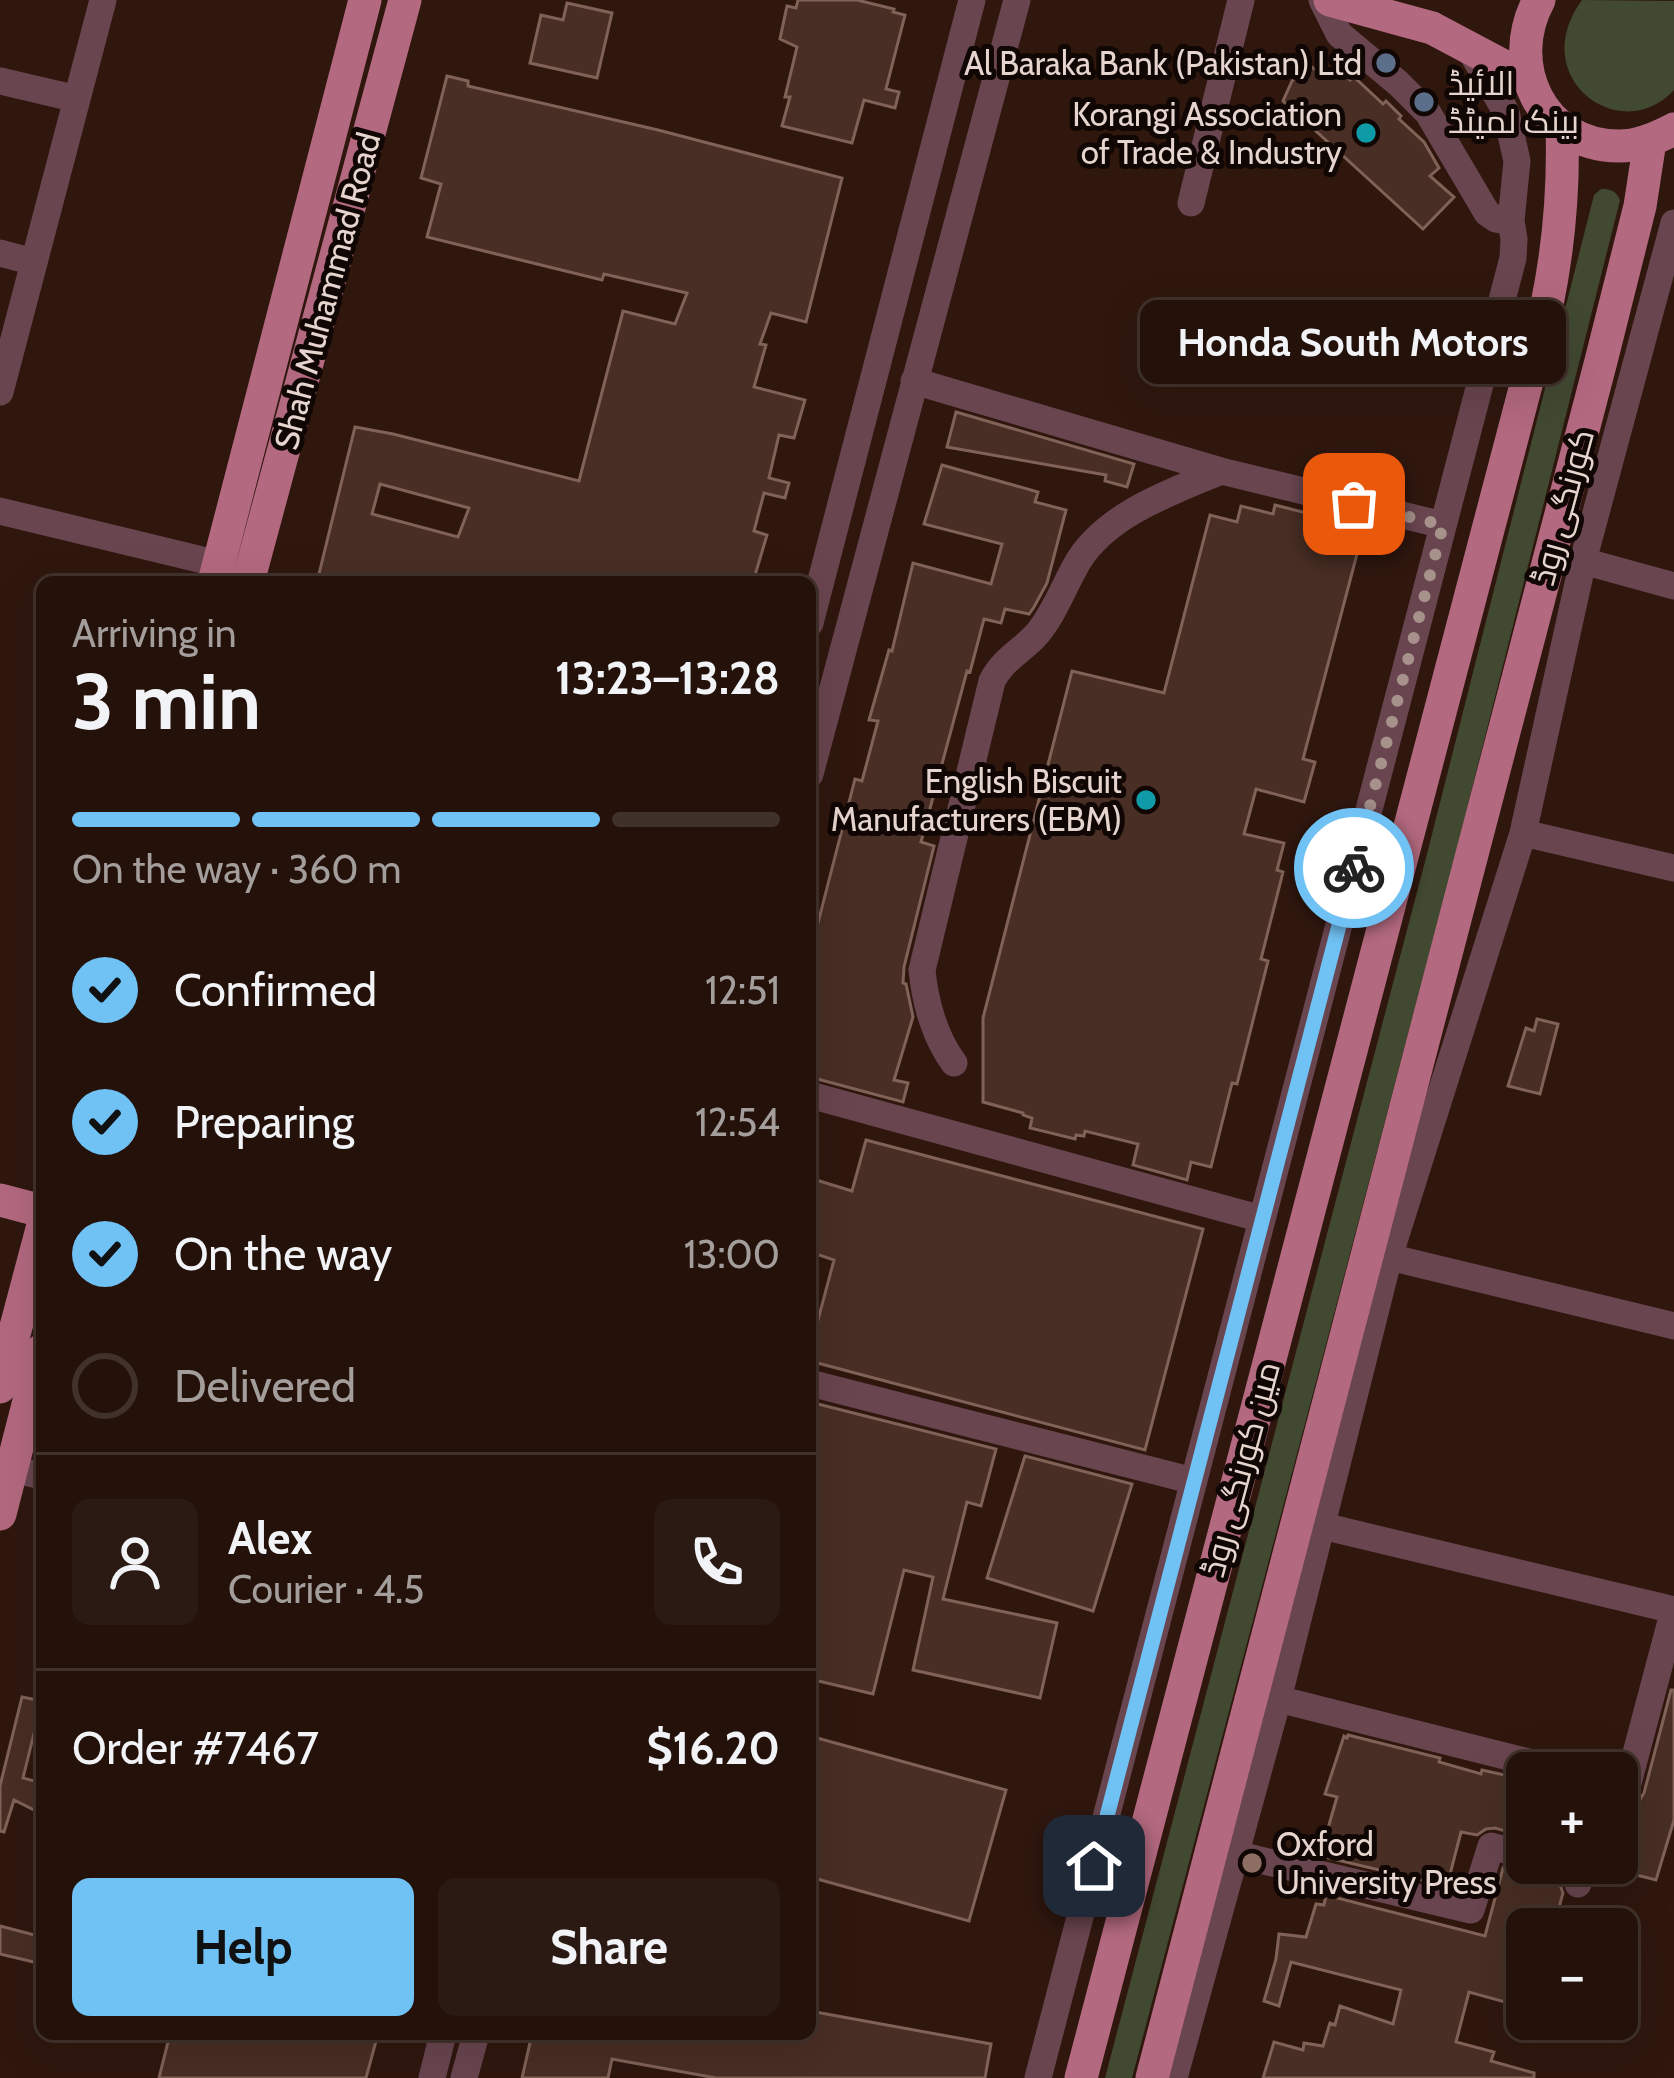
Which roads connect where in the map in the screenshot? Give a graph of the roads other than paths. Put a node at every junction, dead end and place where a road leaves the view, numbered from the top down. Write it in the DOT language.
graph roads {
  1 [pos="103,0"];
  2 [pos="364,0"];
  3 [pos="405,0"];
  4 [pos="972,0"];
  5 [pos="1017,0"];
  6 [pos="1241,0"];
  7 [pos="1326,0"];
  8 [pos="1539,0"];
  9 [pos="1468,46"];
  10 [pos="1528,79"];
  11 [pos="0,81"];
  12 [pos="76,99"];
  13 [pos="1562,127"];
  14 [pos="1668,133"];
  15 [pos="1190,203"];
  16 [pos="1511,221"];
  17 [pos="1674,224"];
  18 [pos="0,253"];
  19 [pos="1513,258"];
  20 [pos="34,262"];
  21 [pos="1555,268"];
  22 [pos="884,338"];
  23 [pos="924,349"];
  24 [pos="914,380"];
  25 [pos="0,392"];
  26 [pos="1221,471"];
  27 [pos="0,511"];
  28 [pos="1443,525"];
  29 [pos="1583,561"];
  30 [pos="216,573"];
  31 [pos="250,576"];
  32 [pos="1674,586"];
  33 [pos="816,600"];
  34 [pos="816,738"];
  35 [pos="1523,833"];
  36 [pos="1358,850"];
  37 [pos="1402,861"];
  38 [pos="1674,868"];
  39 [pos="1465,872"];
  40 [pos="1508,885"];
  41 [pos="954,1064"];
  42 [pos="816,1097"];
  43 [pos="0,1200"];
  44 [pos="36,1209"];
  45 [pos="1262,1219"];
  46 [pos="1389,1257"];
  47 [pos="34,1295"];
  48 [pos="1674,1326"];
  49 [pos="816,1385"];
  50 [pos="0,1387"];
  51 [pos="36,1398"];
  52 [pos="27,1472"];
  53 [pos="1194,1481"];
  54 [pos="0,1514"];
  55 [pos="1309,1522"];
  56 [pos="1278,1699"];
  57 [pos="1637,1752"];
  58 [pos="1506,1756"];
  59 [pos="1506,1850"];
  60 [pos="1235,1854"];
  61 [pos="442,2040"];
  62 [pos="474,2040"];
  63 [pos="432,2078"];
  64 [pos="464,2078"];
  65 [pos="1038,2078"];
  66 [pos="1081,2078"];
  67 [pos="1152,2078"];
  68 [pos="1174,2078"];
  1 -- 12 [label="street"];
  2 -- 30 [label="main road, Shah Muhammad Road"];
  3 -- 31 [label="main road, Shah Muhammad Road"];
  4 -- 22 [label="street"];
  5 -- 23 [label="street"];
  6 -- 15 [label="street"];
  7 -- 9 [label="main road"];
  7 -- 16 [label="street"];
  8 -- 10 [label="main road"];
  9 -- 10 [label="main road"];
  9 -- 16 [label="street"];
  10 -- 13 [label="main road"];
  11 -- 12 [label="street"];
  12 -- 20 [label="street"];
  13 -- 14 [label="main road"];
  13 -- 21 [label="main road, مین کورنگی روڈ"];
  14 -- 39 [label="main road, کورنگی روڈ"];
  16 -- 19 [label="street"];
  17 -- 29 [label="street"];
  18 -- 20 [label="street"];
  19 -- 21 [label="street"];
  19 -- 28 [label="street"];
  20 -- 25 [label="street"];
  21 -- 37 [label="main road, مین کورنگی روڈ"];
  22 -- 23 [label="street"];
  22 -- 33 [label="street"];
  23 -- 24 [label="street"];
  24 -- 26 [label="street"];
  24 -- 34 [label="street"];
  26 -- 28 [label="street"];
  26 -- 41 [label="street"];
  27 -- 30 [label="street"];
  28 -- 36 [label="street"];
  29 -- 32 [label="street"];
  29 -- 35 [label="street"];
  35 -- 38 [label="street"];
  35 -- 40 [label="street"];
  36 -- 37 [label="street"];
  36 -- 45 [label="street"];
  37 -- 66 [label="main road, مین کورنگی روڈ"];
  39 -- 40 [label="street"];
  39 -- 55 [label="main road, مین کورنگی روڈ"];
  40 -- 46 [label="street"];
  42 -- 45 [label="street"];
  43 -- 44 [label="main road"];
  45 -- 53 [label="street"];
  46 -- 48 [label="street"];
  46 -- 55 [label="street"];
  47 -- 50 [label="main road"];
  49 -- 53 [label="street"];
  51 -- 52 [label="main road"];
  52 -- 54 [label="main road"];
  53 -- 65 [label="street"];
  55 -- 56 [label="street"];
  55 -- 57 [label="street"];
  55 -- 67 [label="main road, مین کورنگی روڈ"];
  56 -- 58 [label="street"];
  56 -- 60 [label="street"];
  59 -- 60 [label="street"];
  60 -- 68 [label="street"];
  61 -- 63 [label="street"];
  62 -- 64 [label="street"];
}
